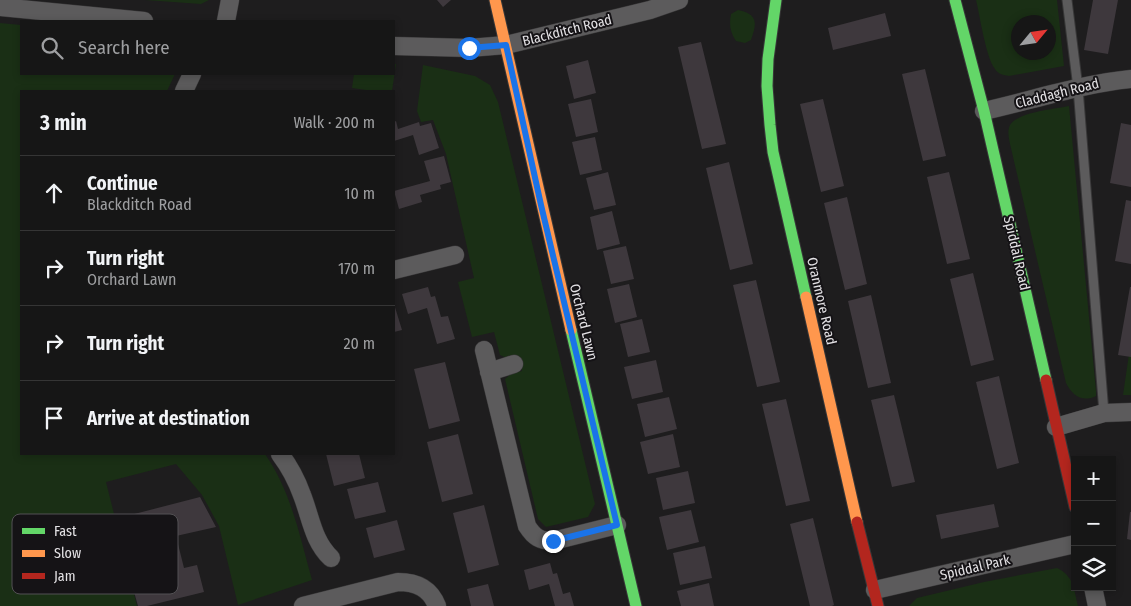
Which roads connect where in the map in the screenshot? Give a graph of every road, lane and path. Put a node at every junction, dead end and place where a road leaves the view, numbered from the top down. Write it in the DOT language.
graph roads {
  1 [pos="230,0"];
  2 [pos="495,0"];
  3 [pos="679,0"];
  4 [pos="776,0"];
  5 [pos="955,0"];
  6 [pos="1067,0"];
  7 [pos="0,7"];
  8 [pos="134,20"];
  9 [pos="226,20"];
  10 [pos="506,45"];
  11 [pos="395,46"];
  12 [pos="192,75"];
  13 [pos="1131,79"];
  14 [pos="1078,88"];
  15 [pos="184,90"];
  16 [pos="984,111"];
  17 [pos="455,254"];
  18 [pos="395,270"];
  19 [pos="484,350"];
  20 [pos="514,364"];
  21 [pos="489,372"];
  22 [pos="1131,412"];
  23 [pos="1104,413"];
  24 [pos="1056,427"];
  25 [pos="281,455"];
  26 [pos="1073,501"];
  27 [pos="617,525"];
  28 [pos="1071,545"];
  29 [pos="331,558"];
  30 [pos="1094,591"];
  31 [pos="877,598"];
  32 [pos="303,606"];
  33 [pos="437,606"];
  34 [pos="636,606"];
  35 [pos="1097,606"];
  1 -- 9 [label="street"];
  2 -- 10 [label="street, Orchard Lawn"];
  3 -- 10 [label="street, Blackditch Road"];
  4 -- 31 [label="street, Oranmore Road"];
  5 -- 16 [label="street, Spiddal Road"];
  6 -- 14 [label="lane"];
  7 -- 8 [label="street"];
  10 -- 11 [label="street, Blackditch Road"];
  10 -- 27 [label="street, Orchard Lawn"];
  12 -- 15 [label="street"];
  13 -- 14 [label="street, Claddagh Road"];
  14 -- 16 [label="street, Claddagh Road"];
  14 -- 23 [label="lane"];
  16 -- 24 [label="street, Spiddal Road"];
  17 -- 18 [label="street"];
  19 -- 21 [label="street"];
  20 -- 21 [label="street"];
  21 -- 27 [label="street"];
  22 -- 23 [label="street"];
  23 -- 24 [label="street"];
  24 -- 26 [label="street, Spiddal Road"];
  25 -- 29 [label="street"];
  27 -- 34 [label="street, Orchard Lawn"];
  28 -- 31 [label="street, Spiddal Park"];
  30 -- 35 [label="street"];
  32 -- 33 [label="street"];
}
